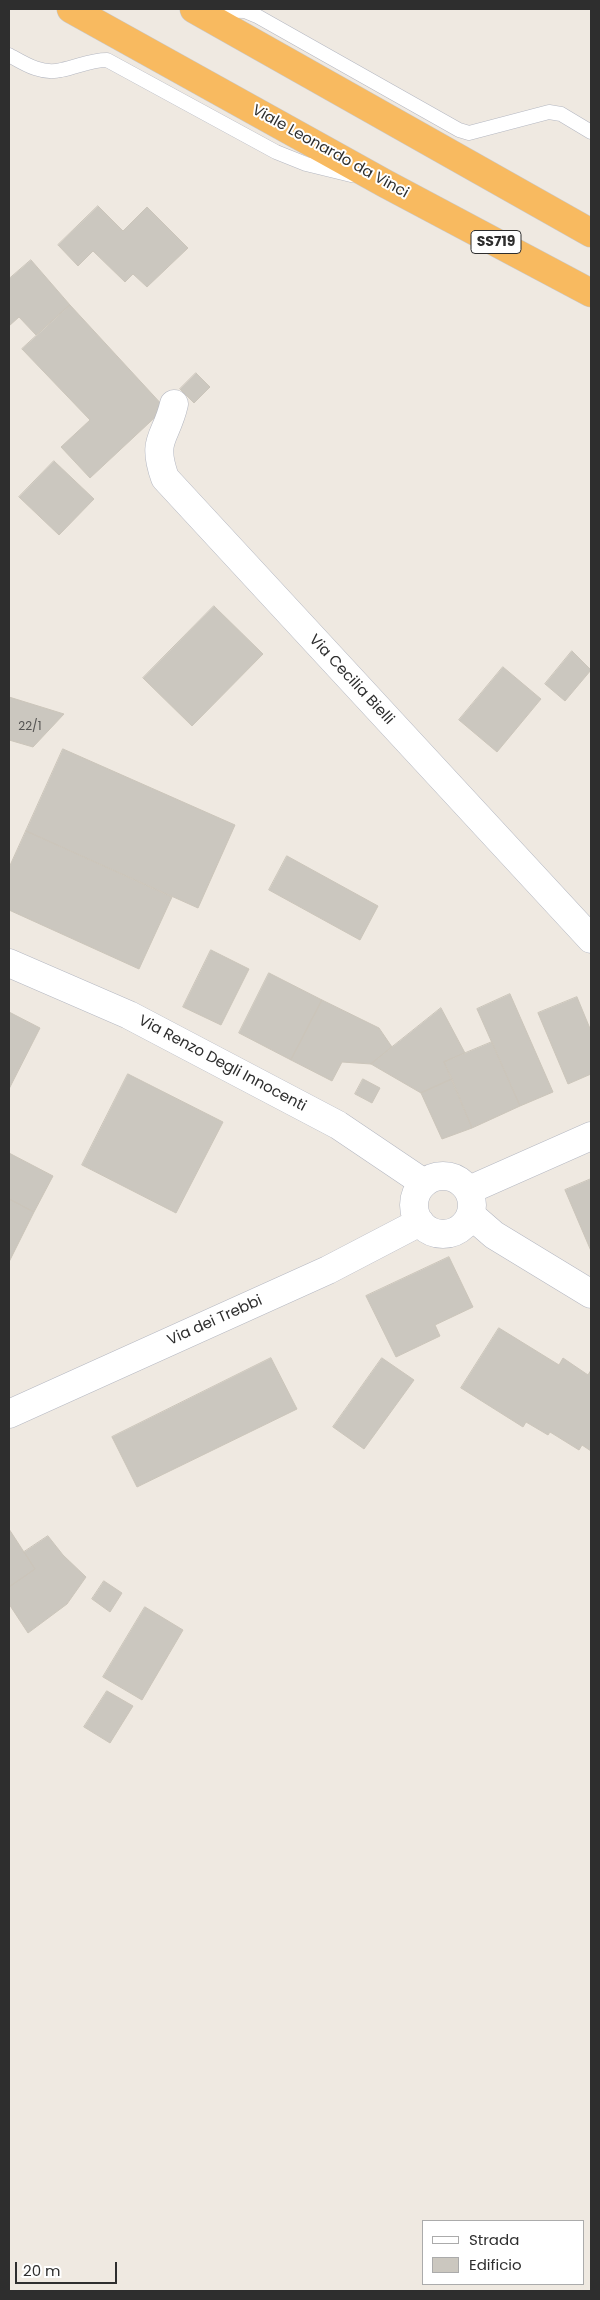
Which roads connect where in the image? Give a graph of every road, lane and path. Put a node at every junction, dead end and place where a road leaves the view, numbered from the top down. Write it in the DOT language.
graph roads {
  1 [pos="71,9"];
  2 [pos="195,9"];
  3 [pos="9,56"];
  4 [pos="591,132"];
  5 [pos="394,188"];
  6 [pos="591,233"];
  7 [pos="591,293"];
  8 [pos="174,404"];
  9 [pos="591,938"];
  10 [pos="9,964"];
  11 [pos="591,1136"];
  12 [pos="424,1183"];
  13 [pos="470,1202"];
  14 [pos="420,1222"];
  15 [pos="591,1294"];
  16 [pos="9,1414"];
  1 -- 5 [label="highway, Viale Leonardo da Vinci"];
  2 -- 4 [label="lane"];
  2 -- 6 [label="highway"];
  3 -- 5 [label="lane"];
  5 -- 7 [label="highway, Viale Leonardo da Vinci / SS719"];
  8 -- 9 [label="street, Via Cecilia Bielli"];
  10 -- 12 [label="street, Via Renzo Degli Innocenti"];
  11 -- 13 [label="street"];
  12 -- 13 [label="street"];
  12 -- 14 [label="street"];
  13 -- 14 [label="street"];
  13 -- 15 [label="street"];
  14 -- 16 [label="street, Via dei Trebbi"];
}
